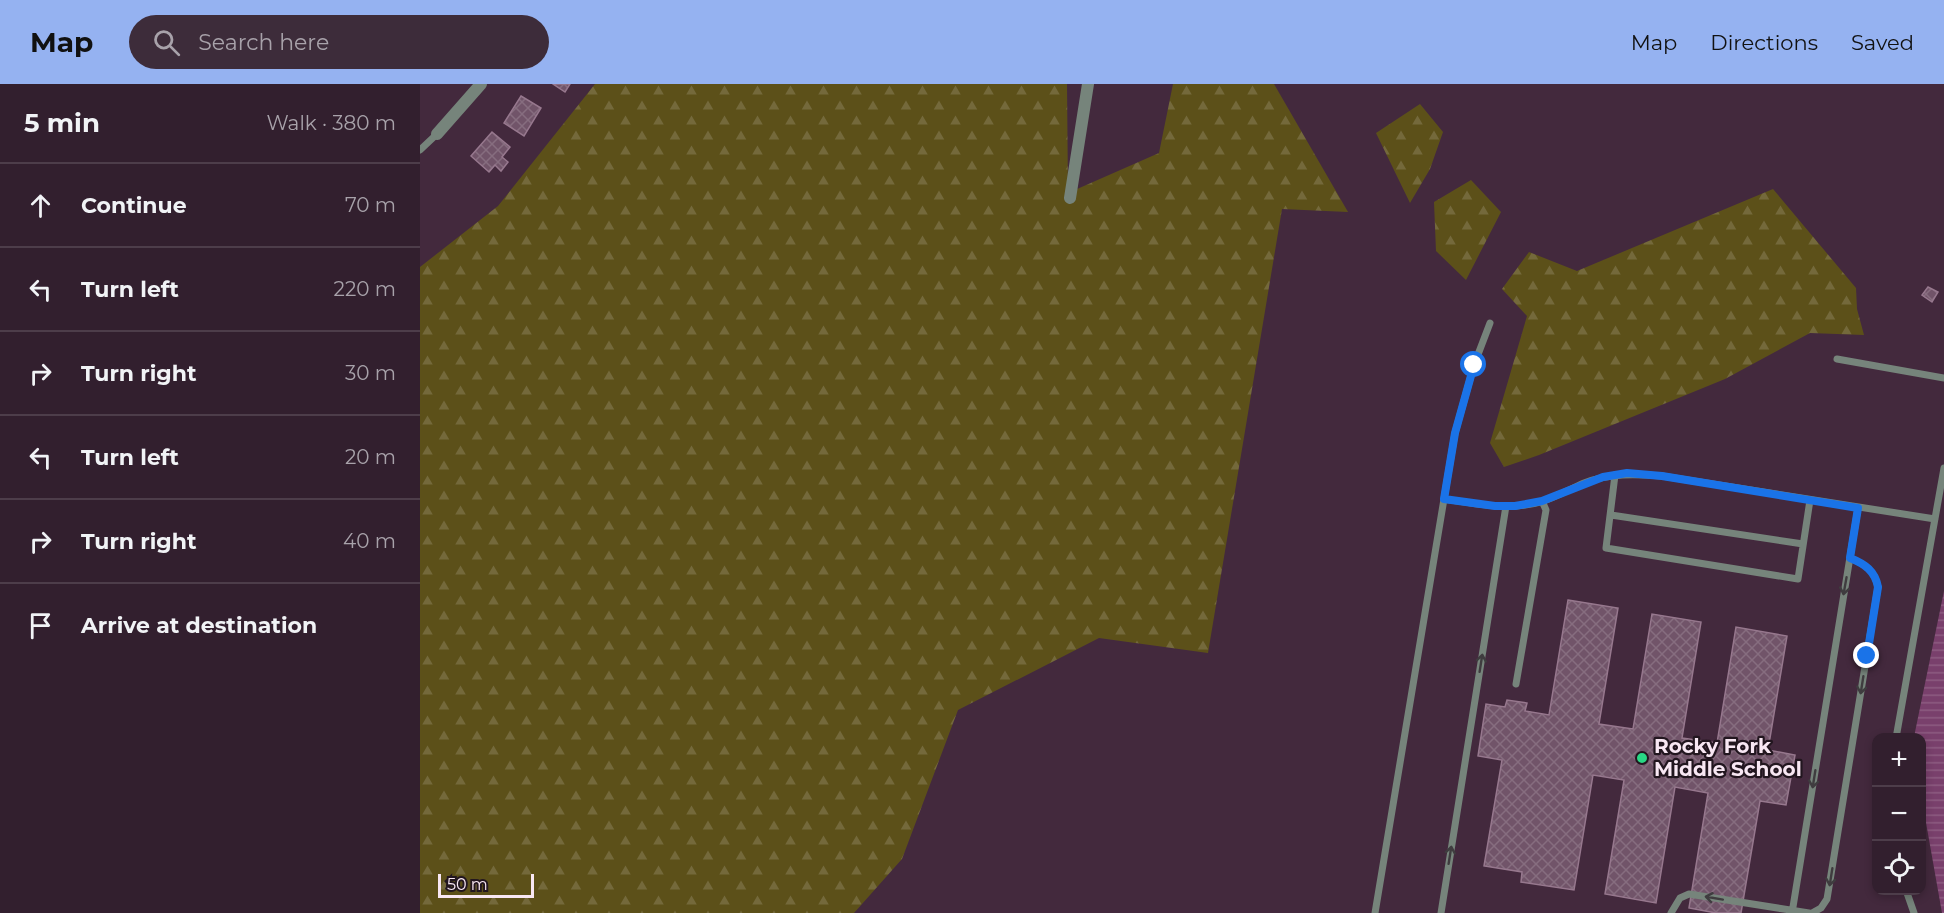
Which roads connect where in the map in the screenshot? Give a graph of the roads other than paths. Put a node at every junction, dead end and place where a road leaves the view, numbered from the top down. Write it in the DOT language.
graph roads {
  1 [pos="482,84"];
  2 [pos="1088,84"];
  3 [pos="436,134"];
  4 [pos="420,150"];
  5 [pos="1070,198"];
  6 [pos="1490,322"];
  7 [pos="1838,359"];
  8 [pos="1944,378"];
  9 [pos="1944,468"];
  10 [pos="1615,475"];
  11 [pos="1444,499"];
  12 [pos="1810,500"];
  13 [pos="1542,501"];
  14 [pos="1506,506"];
  15 [pos="1858,508"];
  16 [pos="1611,515"];
  17 [pos="1935,519"];
  18 [pos="1803,544"];
  19 [pos="1850,558"];
  20 [pos="1516,684"];
  21 [pos="1897,733"];
  22 [pos="1907,895"];
  23 [pos="1792,912"];
  24 [pos="1375,913"];
  25 [pos="1441,913"];
  26 [pos="1671,913"];
  27 [pos="1810,913"];
  28 [pos="1914,913"];
  1 -- 3 [label="street"];
  2 -- 5 [label="street"];
  3 -- 4 [label="lane"];
  6 -- 11 [label="lane"];
  7 -- 8 [label="lane"];
  9 -- 17 [label="lane"];
  10 -- 12 [label="lane"];
  10 -- 13 [label="lane"];
  10 -- 16 [label="lane"];
  11 -- 14 [label="lane"];
  11 -- 24 [label="lane"];
  12 -- 15 [label="lane"];
  12 -- 18 [label="lane"];
  13 -- 14 [label="lane"];
  13 -- 20 [label="lane"];
  25 -- 14 [label="lane, one-way"];
  15 -- 17 [label="lane"];
  15 -- 19 [label="lane"];
  16 -- 18 [label="lane"];
  16 -- 18 [label="lane"];
  17 -- 21 [label="lane"];
  19 -- 23 [label="lane, one-way"];
  19 -- 27 [label="lane, one-way"];
  22 -- 28 [label="lane"];
  23 -- 26 [label="lane, one-way"];
  23 -- 27 [label="lane"];
}
